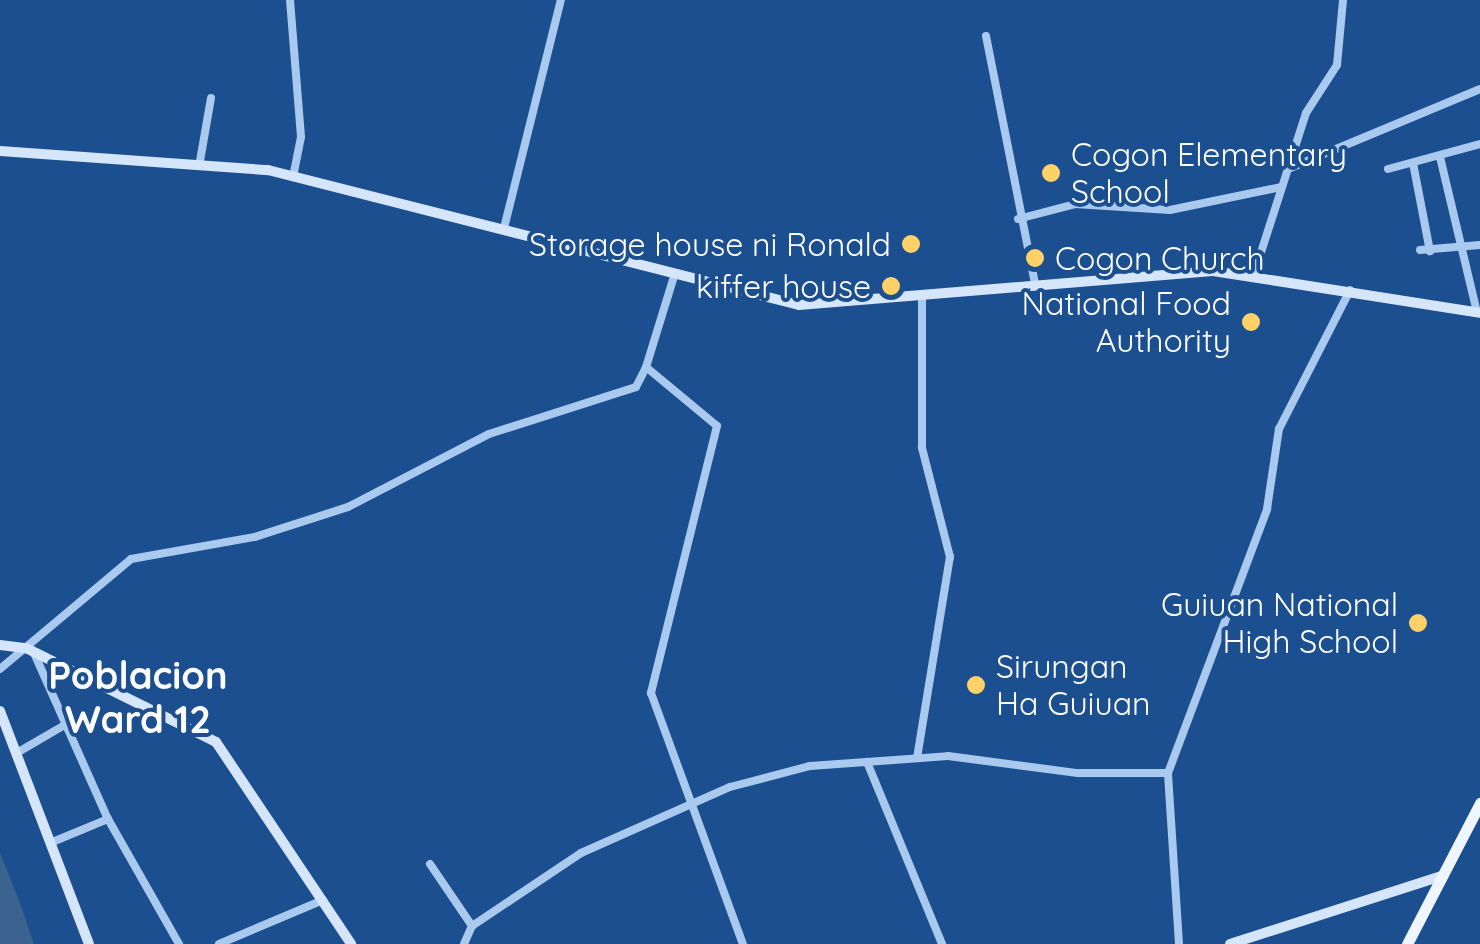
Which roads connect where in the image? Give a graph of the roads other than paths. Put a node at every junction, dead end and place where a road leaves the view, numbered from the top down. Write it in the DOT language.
graph roads {
  1 [pos="290,0"];
  2 [pos="561,0"];
  3 [pos="1343,0"];
  4 [pos="986,36"];
  5 [pos="1480,89"];
  6 [pos="211,98"];
  7 [pos="1480,144"];
  8 [pos="0,151"];
  9 [pos="1440,157"];
  10 [pos="200,161"];
  11 [pos="1413,163"];
  12 [pos="1288,169"];
  13 [pos="1388,169"];
  14 [pos="294,177"];
  15 [pos="1281,186"];
  16 [pos="1018,220"];
  17 [pos="504,228"];
  18 [pos="1480,245"];
  19 [pos="1455,249"];
  20 [pos="676,272"];
  21 [pos="1254,274"];
  22 [pos="1035,284"];
  23 [pos="1350,290"];
  24 [pos="922,298"];
  25 [pos="1478,313"];
  26 [pos="646,367"];
  27 [pos="656,376"];
  28 [pos="643,378"];
  29 [pos="0,645"];
  30 [pos="30,651"];
  31 [pos="0,668"];
  32 [pos="0,710"];
  33 [pos="62,726"];
  34 [pos="20,752"];
  35 [pos="916,758"];
  36 [pos="867,762"];
  37 [pos="1168,773"];
  38 [pos="693,802"];
  39 [pos="1480,803"];
  40 [pos="108,820"];
  41 [pos="50,843"];
  42 [pos="430,864"];
  43 [pos="1442,876"];
  44 [pos="323,900"];
  45 [pos="472,926"];
  46 [pos="1413,940"];
  47 [pos="90,944"];
  48 [pos="179,944"];
  49 [pos="219,944"];
  50 [pos="352,944"];
  51 [pos="464,944"];
  52 [pos="742,944"];
  53 [pos="942,944"];
  54 [pos="1179,944"];
  55 [pos="1230,944"];
  1 -- 14 [label="street"];
  2 -- 17 [label="street"];
  3 -- 12 [label="street"];
  4 -- 16 [label="street"];
  5 -- 12 [label="street"];
  6 -- 10 [label="street"];
  7 -- 9 [label="street"];
  8 -- 10 [label="street"];
  9 -- 11 [label="street"];
  9 -- 19 [label="street"];
  10 -- 14 [label="street"];
  11 -- 13 [label="street"];
  11 -- 19 [label="street"];
  12 -- 15 [label="street"];
  14 -- 17 [label="street"];
  15 -- 16 [label="street"];
  15 -- 21 [label="street"];
  16 -- 22 [label="street"];
  17 -- 20 [label="street"];
  18 -- 19 [label="street"];
  19 -- 25 [label="street"];
  20 -- 24 [label="street"];
  20 -- 26 [label="street"];
  21 -- 22 [label="street"];
  21 -- 23 [label="street"];
  22 -- 24 [label="street"];
  23 -- 25 [label="street"];
  23 -- 37 [label="street"];
  24 -- 35 [label="street"];
  26 -- 27 [label="street"];
  26 -- 28 [label="street"];
  27 -- 28 [label="street"];
  27 -- 38 [label="street"];
  28 -- 30 [label="street"];
  29 -- 30 [label="street"];
  30 -- 31 [label="street"];
  30 -- 33 [label="street"];
  30 -- 44 [label="street"];
  32 -- 34 [label="street"];
  33 -- 34 [label="street"];
  33 -- 40 [label="street"];
  34 -- 41 [label="street"];
  35 -- 36 [label="street"];
  35 -- 37 [label="street"];
  36 -- 38 [label="street"];
  36 -- 53 [label="street"];
  37 -- 54 [label="street"];
  38 -- 45 [label="street"];
  38 -- 52 [label="street"];
  39 -- 43 [label="main road"];
  40 -- 41 [label="street"];
  40 -- 48 [label="street"];
  41 -- 47 [label="street"];
  42 -- 45 [label="street"];
  43 -- 46 [label="main road"];
  43 -- 55 [label="street"];
  44 -- 49 [label="street"];
  44 -- 50 [label="street"];
  45 -- 51 [label="street"];
}
